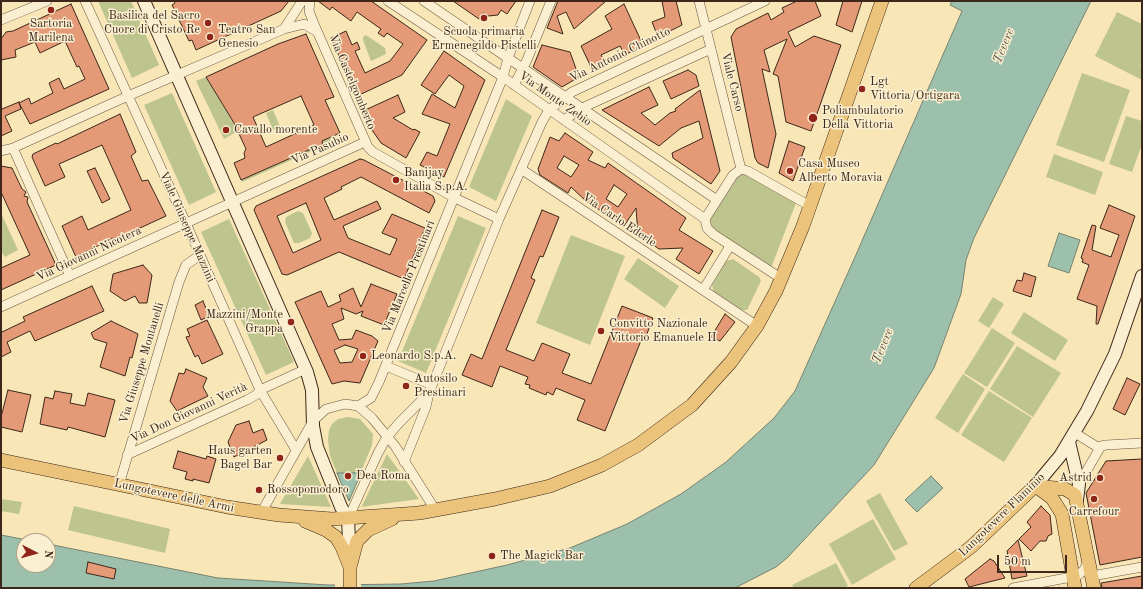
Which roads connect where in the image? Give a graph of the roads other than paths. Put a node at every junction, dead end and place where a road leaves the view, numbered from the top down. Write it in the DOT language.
graph roads {
  1 [pos="47,1"];
  2 [pos="85,1"];
  3 [pos="144,1"];
  4 [pos="302,1"];
  5 [pos="310,1"];
  6 [pos="388,1"];
  7 [pos="424,1"];
  8 [pos="530,1"];
  9 [pos="551,1"];
  10 [pos="699,1"];
  11 [pos="765,1"];
  12 [pos="882,1"];
  13 [pos="1,20"];
  14 [pos="705,27"];
  15 [pos="284,29"];
  16 [pos="316,31"];
  17 [pos="711,49"];
  18 [pos="508,58"];
  19 [pos="523,68"];
  20 [pos="177,75"];
  21 [pos="503,77"];
  22 [pos="514,85"];
  23 [pos="128,96"];
  24 [pos="563,97"];
  25 [pos="582,108"];
  26 [pos="549,110"];
  27 [pos="564,120"];
  28 [pos="365,142"];
  29 [pos="13,148"];
  30 [pos="1,151"];
  31 [pos="521,169"];
  32 [pos="741,169"];
  33 [pos="455,198"];
  34 [pos="717,200"];
  35 [pos="233,202"];
  36 [pos="810,206"];
  37 [pos="499,219"];
  38 [pos="705,219"];
  39 [pos="186,223"];
  40 [pos="730,246"];
  41 [pos="200,255"];
  42 [pos="70,276"];
  43 [pos="1142,276"];
  44 [pos="782,279"];
  45 [pos="703,290"];
  46 [pos="1,307"];
  47 [pos="757,326"];
  48 [pos="386,366"];
  49 [pos="306,369"];
  50 [pos="430,389"];
  51 [pos="260,390"];
  52 [pos="358,406"];
  53 [pos="313,421"];
  54 [pos="387,437"];
  55 [pos="1072,438"];
  56 [pos="1142,443"];
  57 [pos="1099,448"];
  58 [pos="296,450"];
  59 [pos="127,455"];
  60 [pos="1,460"];
  61 [pos="404,462"];
  62 [pos="1079,484"];
  63 [pos="119,485"];
  64 [pos="1035,486"];
  65 [pos="1077,500"];
  66 [pos="436,511"];
  67 [pos="261,513"];
  68 [pos="402,515"];
  69 [pos="296,517"];
  70 [pos="348,519"];
  71 [pos="1089,560"];
  72 [pos="350,567"];
  73 [pos="1142,567"];
  74 [pos="1093,582"];
  75 [pos="1074,583"];
  76 [pos="350,588"];
  77 [pos="916,588"];
  78 [pos="1013,588"];
  1 -- 13 [label="street"];
  2 -- 23 [label="street, Viale Giuseppe Mazzini"];
  3 -- 20 [label="main road"];
  4 -- 15 [label="street"];
  5 -- 16 [label="street, Via Castelgomberto"];
  6 -- 21 [label="street, Via Monte Zebio"];
  7 -- 18 [label="street, Via Monte Zebio"];
  8 -- 18 [label="street, Via Marcello Prestinari"];
  9 -- 19 [label="street"];
  10 -- 14 [label="street, Viale Carso"];
  11 -- 14 [label="street, Via Antonio Chinotto"];
  12 -- 36 [label="main road"];
  14 -- 17 [label="street, Viale Carso"];
  14 -- 24 [label="street, Via Antonio Chinotto"];
  15 -- 16 [label="street, Via Castelgomberto"];
  15 -- 20 [label="street, Via Castelgomberto"];
  16 -- 28 [label="street, Via Castelgomberto"];
  17 -- 25 [label="street"];
  17 -- 32 [label="street, Viale Carso"];
  18 -- 19 [label="street, Via Monte Zebio"];
  18 -- 21 [label="street, Via Marcello Prestinari"];
  19 -- 22 [label="street"];
  19 -- 24 [label="street, Via Monte Zebio"];
  20 -- 23 [label="street, Via Castelgomberto"];
  20 -- 35 [label="main road"];
  21 -- 22 [label="street, Via Monte Zebio"];
  21 -- 33 [label="street, Via Marcello Prestinari"];
  22 -- 26 [label="street, Via Monte Zebio"];
  23 -- 29 [label="street, Via Castelgomberto"];
  23 -- 39 [label="street, Viale Giuseppe Mazzini"];
  24 -- 25 [label="street, Via Monte Zebio"];
  24 -- 26 [label="street, Via Antonio Chinotto"];
  25 -- 27 [label="street"];
  25 -- 34 [label="street, Via Monte Zebio"];
  26 -- 27 [label="street, Via Monte Zebio"];
  26 -- 31 [label="street"];
  27 -- 38 [label="street, Via Monte Zebio"];
  28 -- 33 [label="street, Via Pasubio"];
  28 -- 35 [label="street, Via Pasubio"];
  29 -- 30 [label="street, Via Castelgomberto"];
  29 -- 42 [label="street"];
  31 -- 37 [label="street"];
  31 -- 45 [label="street, Via Carlo Ederle"];
  32 -- 34 [label="street"];
  32 -- 36 [label="street"];
  33 -- 37 [label="street"];
  33 -- 48 [label="street, Via Marcello Prestinari"];
  34 -- 38 [label="street"];
  35 -- 39 [label="street, Via Pasubio"];
  35 -- 49 [label="main road"];
  36 -- 44 [label="main road"];
  37 -- 50 [label="street"];
  38 -- 40 [label="street"];
  39 -- 41 [label="street, Viale Giuseppe Mazzini"];
  39 -- 42 [label="street, Via Giovanni Nicotera"];
  40 -- 44 [label="street"];
  40 -- 45 [label="street"];
  41 -- 51 [label="street, Viale Giuseppe Mazzini"];
  41 -- 59 [label="street, Via Giuseppe Montanelli"];
  42 -- 46 [label="street, Via Giovanni Nicotera"];
  43 -- 55 [label="main road, Lungotevere Flaminio"];
  44 -- 47 [label="main road"];
  45 -- 47 [label="street, Via Carlo Ederle"];
  47 -- 66 [label="main road"];
  48 -- 50 [label="street"];
  48 -- 52 [label="street, Via Marcello Prestinari"];
  49 -- 51 [label="street, Via Don Giovanni Verità"];
  49 -- 53 [label="main road"];
  50 -- 54 [label="street"];
  50 -- 61 [label="street"];
  51 -- 58 [label="street, Viale Giuseppe Mazzini"];
  51 -- 59 [label="street, Via Don Giovanni Verità"];
  52 -- 53 [label="street"];
  52 -- 54 [label="street"];
  53 -- 58 [label="street"];
  53 -- 70 [label="main road"];
  54 -- 61 [label="street"];
  54 -- 70 [label="street"];
  55 -- 57 [label="street"];
  55 -- 62 [label="main road"];
  55 -- 64 [label="main road, Lungotevere Flaminio"];
  56 -- 57 [label="street"];
  57 -- 62 [label="street"];
  58 -- 67 [label="street"];
  59 -- 63 [label="street, Via Giuseppe Montanelli"];
  60 -- 63 [label="main road, Lungotevere delle Armi"];
  61 -- 66 [label="street"];
  62 -- 65 [label="main road"];
  63 -- 67 [label="main road, Lungotevere delle Armi"];
  64 -- 65 [label="main road"];
  64 -- 75 [label="main road"];
  64 -- 77 [label="main road, Lungotevere Flaminio"];
  65 -- 71 [label="main road"];
  66 -- 68 [label="main road"];
  67 -- 69 [label="main road, Lungotevere delle Armi"];
  68 -- 70 [label="main road, Lungotevere delle Armi"];
  68 -- 72 [label="main road"];
  69 -- 70 [label="main road, Lungotevere delle Armi"];
  69 -- 72 [label="main road"];
  70 -- 72 [label="main road"];
  71 -- 74 [label="main road"];
  71 -- 75 [label="street"];
  72 -- 76 [label="main road"];
  73 -- 74 [label="street"];
  75 -- 78 [label="street"];
}
